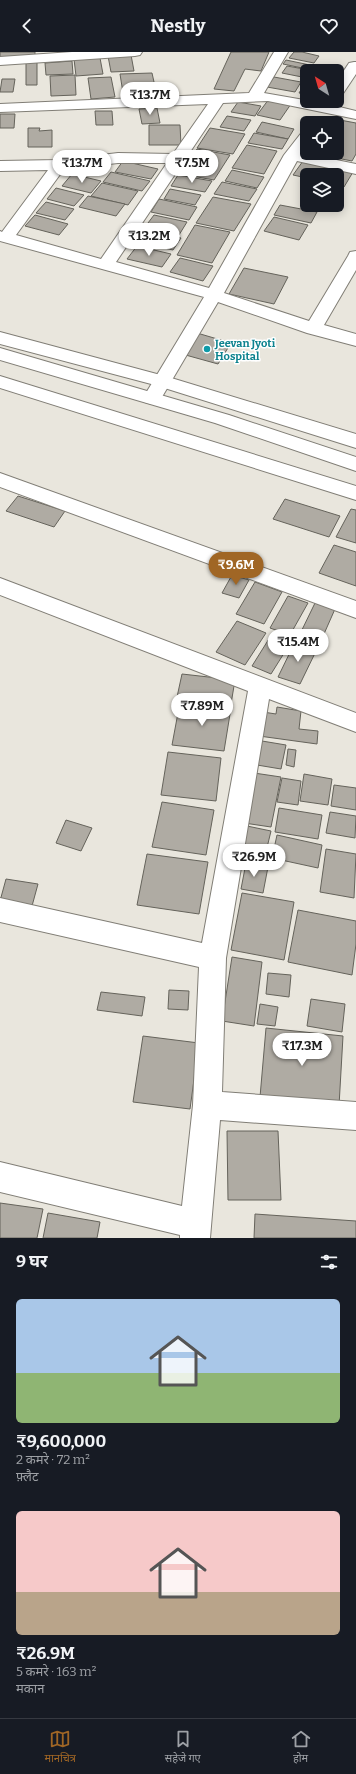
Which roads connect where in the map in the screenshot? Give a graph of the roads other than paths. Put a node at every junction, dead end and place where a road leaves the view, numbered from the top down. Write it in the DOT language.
graph roads {
  1 [pos="136,52"];
  2 [pos="281,52"];
  3 [pos="74,55"];
  4 [pos="0,61"];
  5 [pos="355,65"];
  6 [pos="344,82"];
  7 [pos="254,98"];
  8 [pos="219,99"];
  9 [pos="300,100"];
  10 [pos="0,108"];
  11 [pos="339,108"];
  12 [pos="356,115"];
  13 [pos="300,144"];
  14 [pos="292,155"];
  15 [pos="178,159"];
  16 [pos="59,164"];
  17 [pos="0,166"];
  18 [pos="356,169"];
  19 [pos="3,237"];
  20 [pos="355,261"];
  21 [pos="106,264"];
  22 [pos="214,295"];
  23 [pos="313,329"];
  24 [pos="0,338"];
  25 [pos="356,340"];
  26 [pos="0,354"];
  27 [pos="161,380"];
  28 [pos="0,382"];
  29 [pos="152,398"];
  30 [pos="356,441"];
  31 [pos="356,464"];
  32 [pos="0,480"];
  33 [pos="356,493"];
  34 [pos="0,586"];
  35 [pos="356,610"];
  36 [pos="260,686"];
  37 [pos="356,723"];
  38 [pos="0,910"];
  39 [pos="213,958"];
  40 [pos="207,1105"];
  41 [pos="356,1116"];
  42 [pos="0,1177"];
  43 [pos="195,1231"];
  1 -- 3 [label="street"];
  2 -- 7 [label="street"];
  3 -- 4 [label="street"];
  5 -- 6 [label="street"];
  7 -- 8 [label="street"];
  7 -- 9 [label="street"];
  8 -- 10 [label="street"];
  8 -- 15 [label="street"];
  11 -- 12 [label="street"];
  13 -- 14 [label="street"];
  14 -- 18 [label="street"];
  14 -- 22 [label="street"];
  15 -- 16 [label="street"];
  15 -- 21 [label="street"];
  16 -- 17 [label="street"];
  16 -- 19 [label="street"];
  19 -- 21 [label="street"];
  20 -- 23 [label="street"];
  21 -- 22 [label="street"];
  22 -- 23 [label="street"];
  22 -- 27 [label="street"];
  23 -- 25 [label="street"];
  24 -- 27 [label="street"];
  26 -- 29 [label="street"];
  27 -- 29 [label="street"];
  27 -- 30 [label="street"];
  28 -- 33 [label="street"];
  29 -- 31 [label="street"];
  32 -- 35 [label="street"];
  34 -- 36 [label="street"];
  36 -- 37 [label="street"];
  36 -- 39 [label="street"];
  38 -- 39 [label="street"];
  39 -- 40 [label="street"];
  40 -- 41 [label="street"];
  40 -- 43 [label="street"];
  42 -- 43 [label="street"];
}
